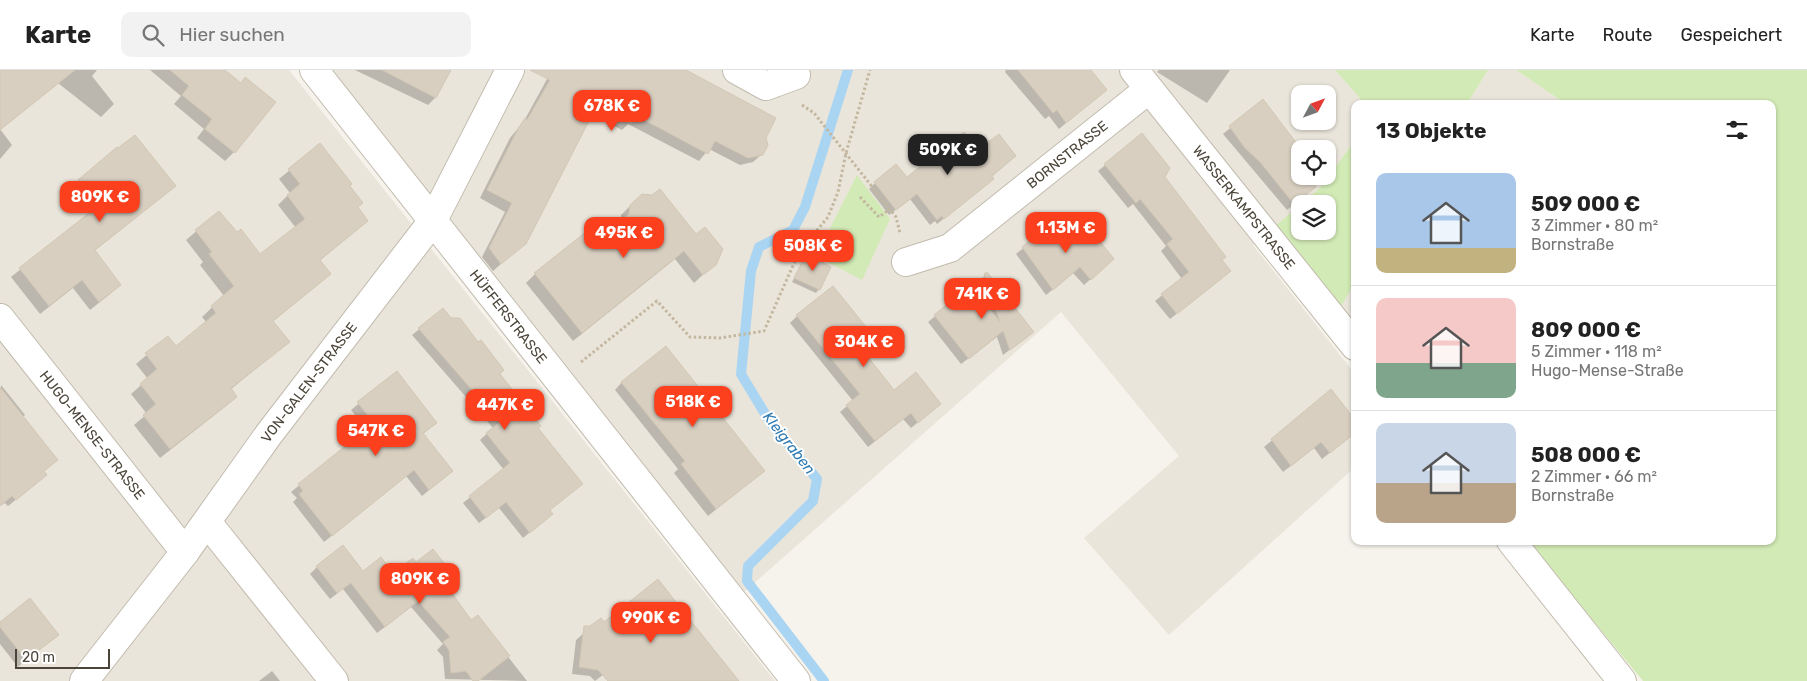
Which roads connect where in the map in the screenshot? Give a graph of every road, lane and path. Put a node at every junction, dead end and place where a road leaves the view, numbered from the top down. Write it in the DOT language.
graph roads {
  1 [pos="314,70"];
  2 [pos="510,70"];
  3 [pos="737,70"];
  4 [pos="870,70"];
  5 [pos="796,75"];
  6 [pos="1142,79"];
  7 [pos="814,113"];
  8 [pos="846,153"];
  9 [pos="860,197"];
  10 [pos="890,209"];
  11 [pos="432,222"];
  12 [pos="906,262"];
  13 [pos="0,318"];
  14 [pos="1351,341"];
  15 [pos="557,381"];
  16 [pos="208,522"];
  17 [pos="1514,545"];
  18 [pos="186,552"];
  19 [pos="84,681"];
  20 [pos="334,681"];
  21 [pos="796,681"];
  22 [pos="1622,681"];
  1 -- 11 [label="street, HÜFFERSTRASSE"];
  2 -- 11 [label="street, VON-GALEN-STRASSE"];
  3 -- 5 [label="street"];
  4 -- 8 [label="path"];
  6 -- 12 [label="street, BORNSTRASSE"];
  6 -- 14 [label="street, WASSERKAMPSTRASSE"];
  7 -- 8 [label="path"];
  8 -- 10 [label="path"];
  8 -- 15 [label="path"];
  9 -- 10 [label="path"];
  10 -- 12 [label="path"];
  11 -- 15 [label="street, HÜFFERSTRASSE"];
  11 -- 16 [label="street, VON-GALEN-STRASSE"];
  13 -- 18 [label="street, HUGO-MENSE-STRASSE"];
  15 -- 21 [label="street, HÜFFERSTRASSE"];
  16 -- 18 [label="street, VON-GALEN-STRASSE"];
  16 -- 20 [label="street"];
  17 -- 22 [label="street"];
  18 -- 19 [label="street, VON-GALEN-STRASSE"];
}
